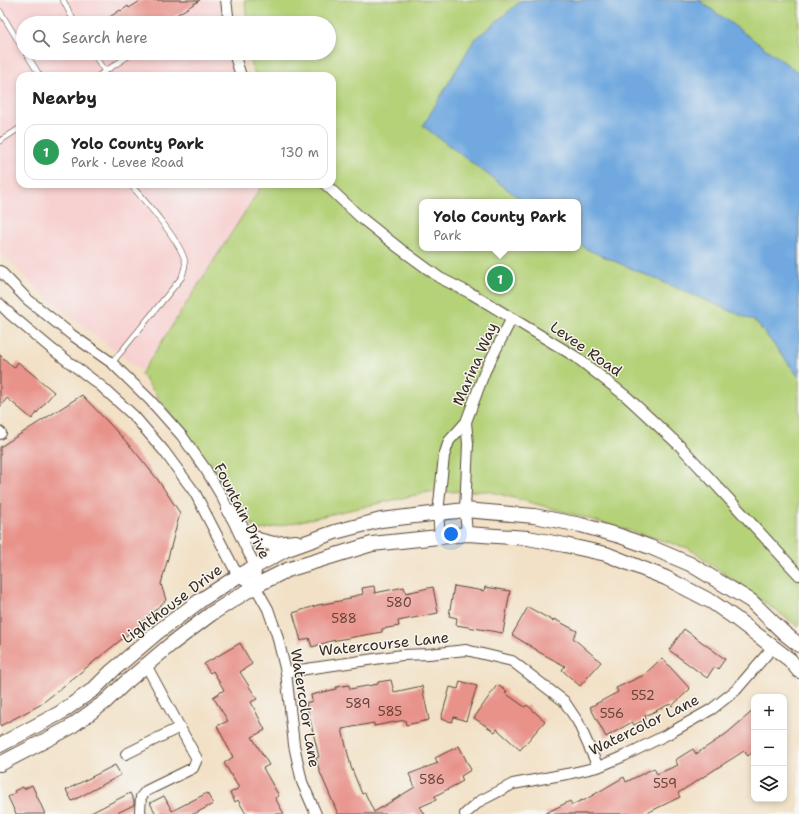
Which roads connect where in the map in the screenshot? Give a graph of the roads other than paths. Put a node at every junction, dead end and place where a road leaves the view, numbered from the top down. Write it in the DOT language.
graph roads {
  1 [pos="63,0"];
  2 [pos="226,0"];
  3 [pos="0,11"];
  4 [pos="71,16"];
  5 [pos="228,16"];
  6 [pos="16,37"];
  7 [pos="30,60"];
  8 [pos="96,60"];
  9 [pos="122,60"];
  10 [pos="236,60"];
  11 [pos="38,72"];
  12 [pos="104,72"];
  13 [pos="240,72"];
  14 [pos="16,131"];
  15 [pos="0,141"];
  16 [pos="133,188"];
  17 [pos="330,188"];
  18 [pos="0,271"];
  19 [pos="0,304"];
  20 [pos="512,318"];
  21 [pos="112,363"];
  22 [pos="466,422"];
  23 [pos="465,510"];
  24 [pos="229,511"];
  25 [pos="438,513"];
  26 [pos="467,534"];
  27 [pos="440,536"];
  28 [pos="312,540"];
  29 [pos="256,566"];
  30 [pos="799,575"];
  31 [pos="238,576"];
  32 [pos="255,586"];
  33 [pos="799,645"];
  34 [pos="774,647"];
  35 [pos="146,665"];
  36 [pos="799,671"];
  37 [pos="286,672"];
  38 [pos="180,727"];
  39 [pos="0,745"];
  40 [pos="126,754"];
  41 [pos="0,764"];
  42 [pos="598,767"];
  43 [pos="141,814"];
  44 [pos="316,814"];
  45 [pos="465,814"];
  1 -- 4 [label="lane"];
  2 -- 5 [label="street"];
  3 -- 6 [label="lane"];
  7 -- 11 [label="lane"];
  8 -- 12 [label="lane"];
  9 -- 12 [label="lane"];
  10 -- 13 [label="street"];
  14 -- 15 [label="lane"];
  16 -- 21 [label="lane"];
  17 -- 20 [label="street, Levee Road"];
  18 -- 21 [label="street, Fountain Drive"];
  19 -- 31 [label="street"];
  20 -- 22 [label="street, Marina Way"];
  20 -- 30 [label="street, Levee Road"];
  21 -- 24 [label="street, Fountain Drive"];
  22 -- 23 [label="street, Marina Way"];
  22 -- 25 [label="street, Marina Way"];
  23 -- 25 [label="street, Lighthouse Drive"];
  23 -- 26 [label="street, Marina Way"];
  23 -- 33 [label="street, Lighthouse Drive"];
  24 -- 28 [label="street"];
  24 -- 29 [label="street, Fountain Drive"];
  25 -- 27 [label="street, Marina Way"];
  25 -- 28 [label="street, Lighthouse Drive"];
  26 -- 27 [label="street, Lighthouse Drive"];
  26 -- 34 [label="street, Lighthouse Drive"];
  27 -- 32 [label="street, Lighthouse Drive"];
  28 -- 29 [label="street, Lighthouse Drive"];
  29 -- 31 [label="street, Lighthouse Drive"];
  29 -- 32 [label="street, Fountain Drive"];
  31 -- 32 [label="street, Fountain Drive"];
  31 -- 39 [label="street, Lighthouse Drive"];
  32 -- 35 [label="street, Lighthouse Drive"];
  32 -- 37 [label="street, Watercolor Lane"];
  34 -- 36 [label="street, Lighthouse Drive"];
  34 -- 42 [label="street, Watercolor Lane"];
  35 -- 38 [label="street"];
  35 -- 41 [label="street, Lighthouse Drive"];
  37 -- 42 [label="street, Watercourse Lane"];
  37 -- 44 [label="street, Watercolor Lane"];
  38 -- 40 [label="street"];
  38 -- 43 [label="street"];
  42 -- 45 [label="street, Watercolor Lane"];
}
